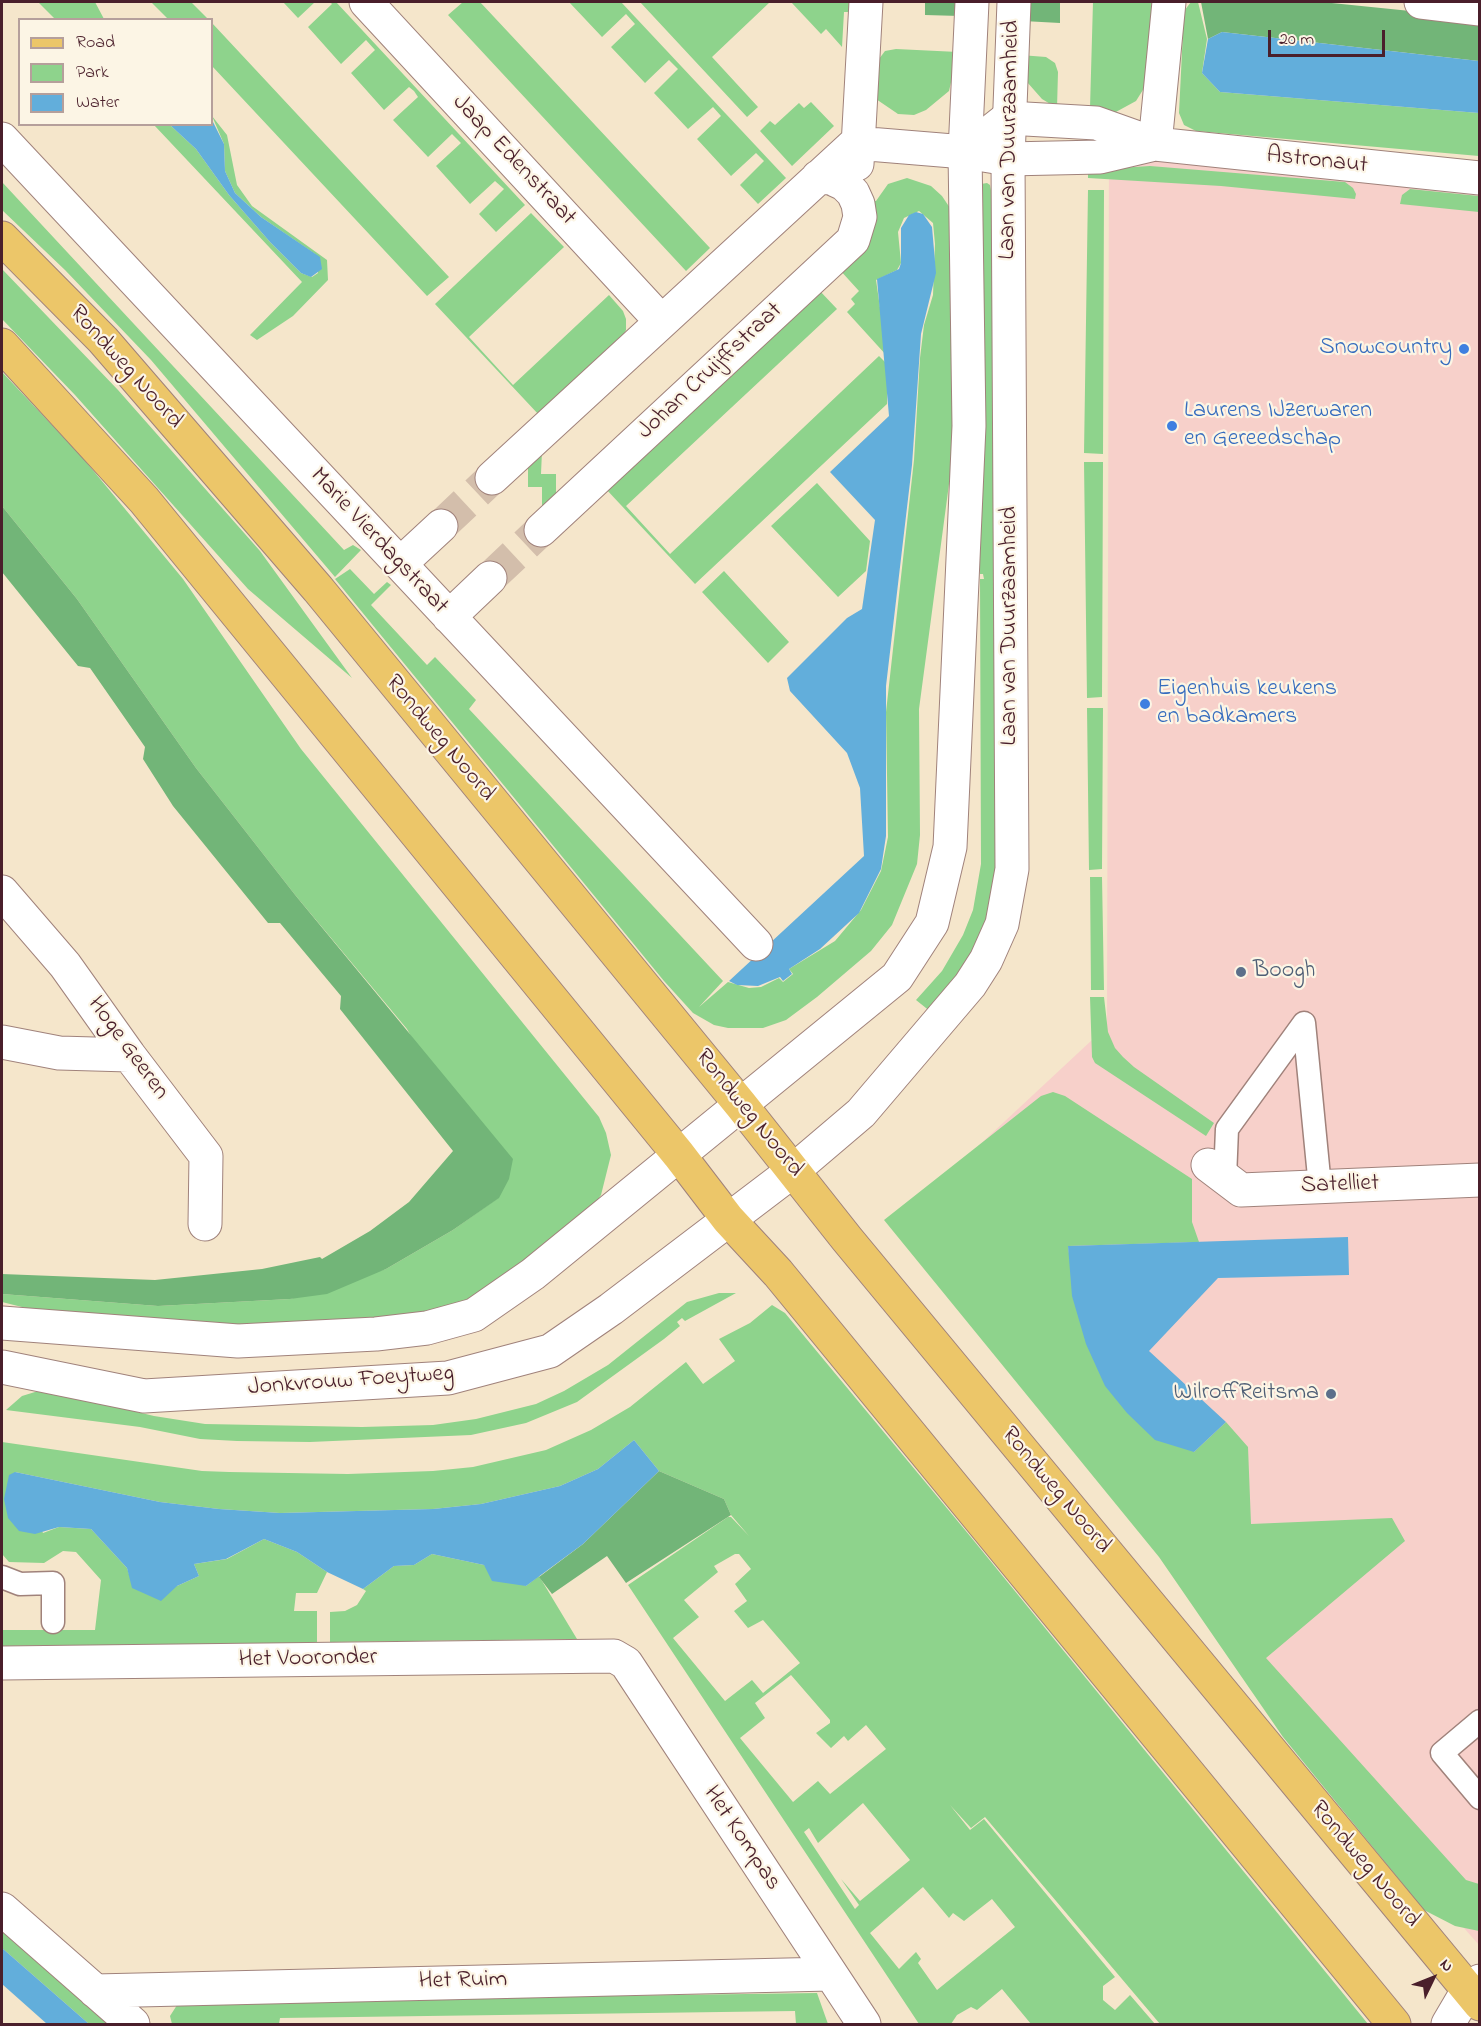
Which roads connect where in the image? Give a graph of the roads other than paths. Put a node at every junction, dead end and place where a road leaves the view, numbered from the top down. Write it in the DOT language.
graph roads {
  1 [pos="366,2"];
  2 [pos="866,2"];
  3 [pos="972,2"];
  4 [pos="1014,2"];
  5 [pos="1169,2"];
  6 [pos="1421,2"];
  7 [pos="1479,9"];
  8 [pos="1008,118"];
  9 [pos="2,140"];
  10 [pos="856,143"];
  11 [pos="1155,144"];
  12 [pos="965,152"];
  13 [pos="1008,159"];
  14 [pos="818,177"];
  15 [pos="1479,178"];
  16 [pos="858,204"];
  17 [pos="2,238"];
  18 [pos="661,321"];
  19 [pos="2,345"];
  20 [pos="492,478"];
  21 [pos="441,526"];
  22 [pos="541,530"];
  23 [pos="400,564"];
  24 [pos="490,578"];
  25 [pos="449,617"];
  26 [pos="2,892"];
  27 [pos="756,944"];
  28 [pos="2,1042"];
  29 [pos="129,1055"];
  30 [pos="741,1105"];
  31 [pos="679,1155"];
  32 [pos="794,1170"];
  33 [pos="1217,1171"];
  34 [pos="1479,1180"];
  35 [pos="1320,1187"];
  36 [pos="728,1219"];
  37 [pos="205,1224"];
  38 [pos="2,1327"];
  39 [pos="2,1367"];
  40 [pos="2,1577"];
  41 [pos="53,1622"];
  42 [pos="614,1656"];
  43 [pos="2,1663"];
  44 [pos="1479,1722"];
  45 [pos="1479,1798"];
  46 [pos="2,1909"];
  47 [pos="830,1974"];
  48 [pos="95,1990"];
  49 [pos="1476,1992"];
  50 [pos="864,2018"];
  51 [pos="133,2025"];
  52 [pos="1394,2025"];
  53 [pos="1448,2025"];
  1 -- 18 [label="street, Jaap Edenstraat"];
  2 -- 10 [label="street, Johan Cruijffstraat"];
  3 -- 12 [label="street, Laan van Duurzaamheid"];
  4 -- 8 [label="street, Laan van Duurzaamheid"];
  5 -- 11 [label="street"];
  6 -- 7 [label="street"];
  8 -- 11 [label="street, Astronaut"];
  8 -- 12 [label="street"];
  8 -- 13 [label="street, Laan van Duurzaamheid"];
  9 -- 23 [label="street, Marie Vierdagstraat"];
  10 -- 12 [label="street"];
  10 -- 14 [label="street"];
  10 -- 16 [label="street, Johan Cruijffstraat"];
  11 -- 13 [label="street, Astronaut"];
  11 -- 15 [label="street, Astronaut"];
  12 -- 13 [label="street, Astronaut"];
  12 -- 30 [label="street, Laan van Duurzaamheid"];
  13 -- 32 [label="street, Laan van Duurzaamheid"];
  14 -- 16 [label="street"];
  14 -- 18 [label="street"];
  16 -- 22 [label="street, Johan Cruijffstraat"];
  17 -- 30 [label="main road, Rondweg Noord"];
  18 -- 20 [label="street"];
  19 -- 31 [label="main road"];
  21 -- 23 [label="street"];
  23 -- 25 [label="street, Marie Vierdagstraat"];
  24 -- 25 [label="street"];
  25 -- 27 [label="street, Marie Vierdagstraat"];
  26 -- 29 [label="street, Hoge Geeren"];
  28 -- 29 [label="street"];
  29 -- 37 [label="street, Hoge Geeren"];
  30 -- 31 [label="street, Laan van Duurzaamheid"];
  30 -- 32 [label="main road, Rondweg Noord"];
  31 -- 36 [label="main road"];
  31 -- 38 [label="street, Jonkvrouw Foeytweg"];
  32 -- 36 [label="street, Laan van Duurzaamheid"];
  32 -- 49 [label="main road, Rondweg Noord"];
  33 -- 35 [label="street, Satelliet"];
  33 -- 35 [label="lane"];
  34 -- 35 [label="street, Satelliet"];
  36 -- 39 [label="street, Jonkvrouw Foeytweg"];
  36 -- 52 [label="main road"];
  40 -- 41 [label="lane"];
  42 -- 43 [label="street, Het Vooronder"];
  42 -- 47 [label="street, Het Kompas"];
  44 -- 45 [label="lane"];
  46 -- 48 [label="street"];
  47 -- 48 [label="street, Het Ruim"];
  47 -- 50 [label="street, Het Kompas"];
  48 -- 51 [label="street"];
  49 -- 53 [label="street"];
}
